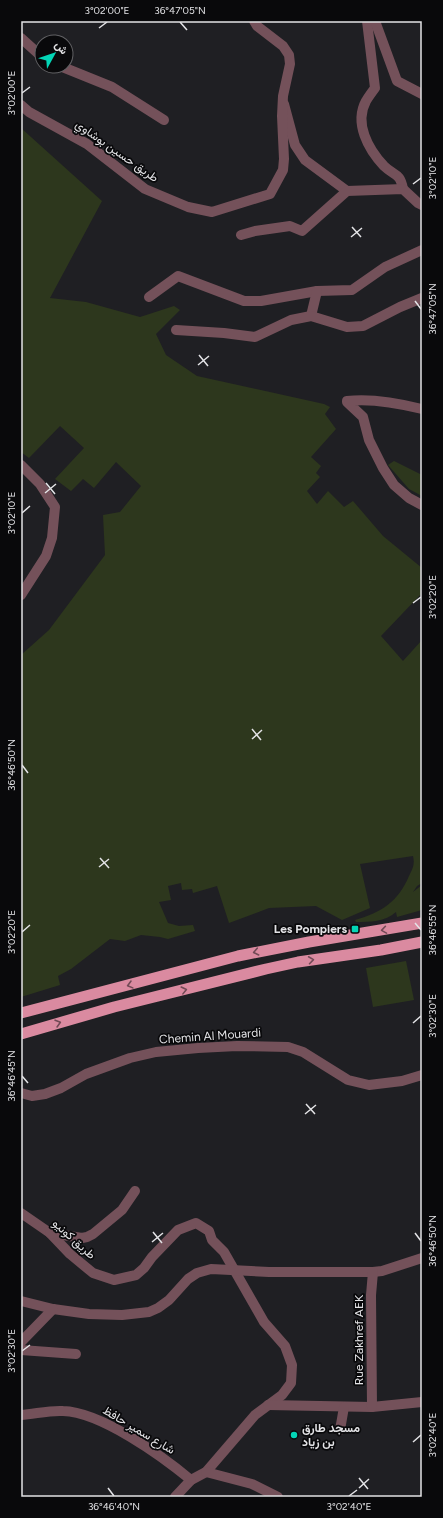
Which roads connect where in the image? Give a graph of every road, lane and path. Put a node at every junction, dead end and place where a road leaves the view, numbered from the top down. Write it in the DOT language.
graph roads {
  1 [pos="254,21"];
  2 [pos="367,21"];
  3 [pos="375,21"];
  4 [pos="21,38"];
  5 [pos="34,50"];
  6 [pos="74,72"];
  7 [pos="422,94"];
  8 [pos="283,100"];
  9 [pos="21,105"];
  10 [pos="164,120"];
  11 [pos="403,189"];
  12 [pos="347,191"];
  13 [pos="422,205"];
  14 [pos="240,235"];
  15 [pos="422,250"];
  16 [pos="317,291"];
  17 [pos="149,297"];
  18 [pos="422,298"];
  19 [pos="311,316"];
  20 [pos="176,330"];
  21 [pos="422,409"];
  22 [pos="21,465"];
  23 [pos="422,505"];
  24 [pos="21,595"];
  25 [pos="422,923"];
  26 [pos="422,942"];
  27 [pos="21,1013"];
  28 [pos="21,1034"];
  29 [pos="422,1075"];
  30 [pos="21,1093"];
  31 [pos="135,1191"];
  32 [pos="21,1213"];
  33 [pos="50,1232"];
  34 [pos="422,1258"];
  35 [pos="235,1271"];
  36 [pos="373,1272"];
  37 [pos="21,1301"];
  38 [pos="53,1309"];
  39 [pos="21,1342"];
  40 [pos="21,1350"];
  41 [pos="76,1354"];
  42 [pos="422,1402"];
  43 [pos="268,1405"];
  44 [pos="344,1407"];
  45 [pos="372,1407"];
  46 [pos="21,1415"];
  47 [pos="340,1430"];
  48 [pos="206,1472"];
  49 [pos="191,1480"];
  50 [pos="175,1497"];
  51 [pos="278,1497"];
  1 -- 8 [label="street, طريق حسين بوشاوي"];
  2 -- 11 [label="street"];
  3 -- 7 [label="street"];
  4 -- 5 [label="street"];
  6 -- 10 [label="street"];
  8 -- 9 [label="street, طريق حسين بوشاوي"];
  8 -- 12 [label="street"];
  11 -- 12 [label="street"];
  11 -- 13 [label="street"];
  12 -- 14 [label="street"];
  15 -- 16 [label="street"];
  16 -- 17 [label="street"];
  16 -- 19 [label="street"];
  18 -- 19 [label="street"];
  19 -- 20 [label="street"];
  21 -- 23 [label="street"];
  22 -- 24 [label="street"];
  25 -- 27 [label="highway, one-way"];
  28 -- 26 [label="highway, one-way"];
  29 -- 30 [label="street, Chemin Al Mouardi"];
  31 -- 33 [label="street"];
  32 -- 33 [label="street, طريق كونيو"];
  33 -- 35 [label="street, طريق كونيو"];
  34 -- 36 [label="street"];
  35 -- 36 [label="street"];
  35 -- 38 [label="street"];
  35 -- 43 [label="street"];
  36 -- 45 [label="street, Rue Zakhref AEK"];
  37 -- 38 [label="street"];
  38 -- 39 [label="street"];
  40 -- 41 [label="street"];
  42 -- 45 [label="street"];
  43 -- 44 [label="street"];
  43 -- 48 [label="street"];
  44 -- 45 [label="street"];
  44 -- 47 [label="street"];
  46 -- 49 [label="street, شارع سمير حافظ"];
  48 -- 49 [label="street"];
  48 -- 51 [label="street"];
  49 -- 50 [label="street"];
}
